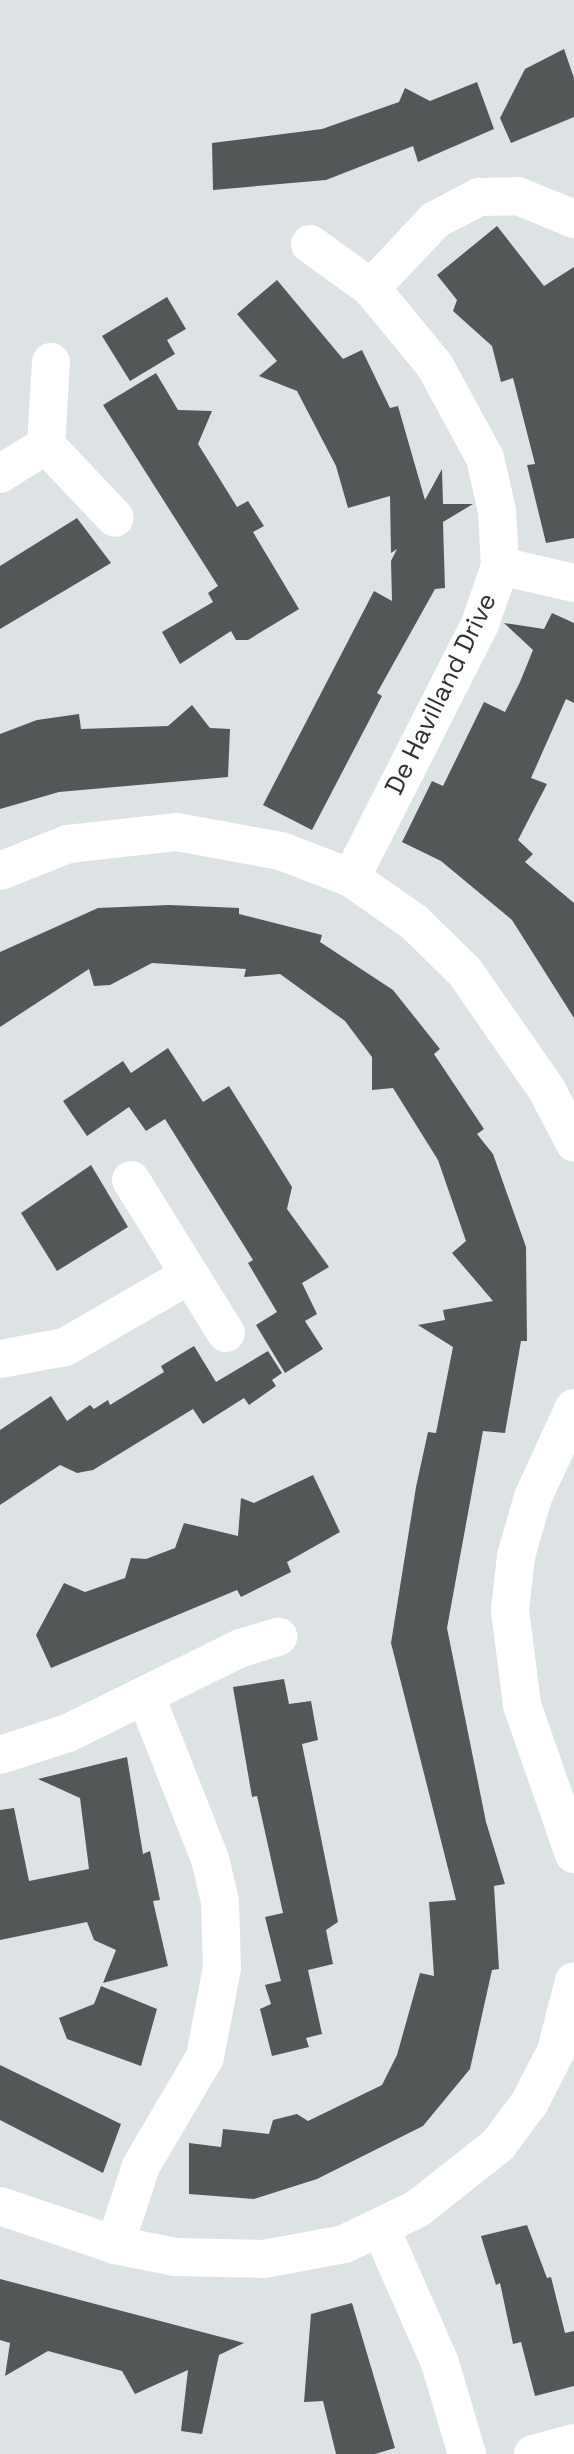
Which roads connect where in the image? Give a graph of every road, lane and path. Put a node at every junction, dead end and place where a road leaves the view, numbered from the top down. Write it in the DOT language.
graph roads {
  1 [pos="574,219"];
  2 [pos="310,244"];
  3 [pos="371,288"];
  4 [pos="51,362"];
  5 [pos="46,445"];
  6 [pos="0,474"];
  7 [pos="115,518"];
  8 [pos="500,566"];
  9 [pos="574,583"];
  10 [pos="0,871"];
  11 [pos="351,877"];
  12 [pos="574,1142"];
  13 [pos="131,1180"];
  14 [pos="189,1275"];
  15 [pos="226,1333"];
  16 [pos="0,1359"];
  17 [pos="574,1408"];
  18 [pos="564,1455"];
  19 [pos="278,1637"];
  20 [pos="148,1699"];
  21 [pos="0,1755"];
  22 [pos="574,1854"];
  23 [pos="571,2006"];
  24 [pos="0,2206"];
  25 [pos="382,2229"];
  26 [pos="115,2245"];
  27 [pos="574,2443"];
  28 [pos="467,2454"];
  29 [pos="533,2454"];
  1 -- 3 [label="street"];
  2 -- 3 [label="street, De Havilland Drive"];
  3 -- 8 [label="street, De Havilland Drive"];
  4 -- 5 [label="street"];
  5 -- 6 [label="street"];
  5 -- 7 [label="street"];
  8 -- 9 [label="street"];
  8 -- 11 [label="street, De Havilland Drive"];
  10 -- 11 [label="street"];
  11 -- 12 [label="street"];
  13 -- 14 [label="street"];
  14 -- 15 [label="street"];
  14 -- 16 [label="street"];
  17 -- 18 [label="street"];
  18 -- 22 [label="street"];
  19 -- 20 [label="street"];
  20 -- 21 [label="street"];
  20 -- 26 [label="street"];
  23 -- 25 [label="street"];
  24 -- 26 [label="street"];
  25 -- 26 [label="street"];
  25 -- 28 [label="street"];
  27 -- 29 [label="street"];
}
